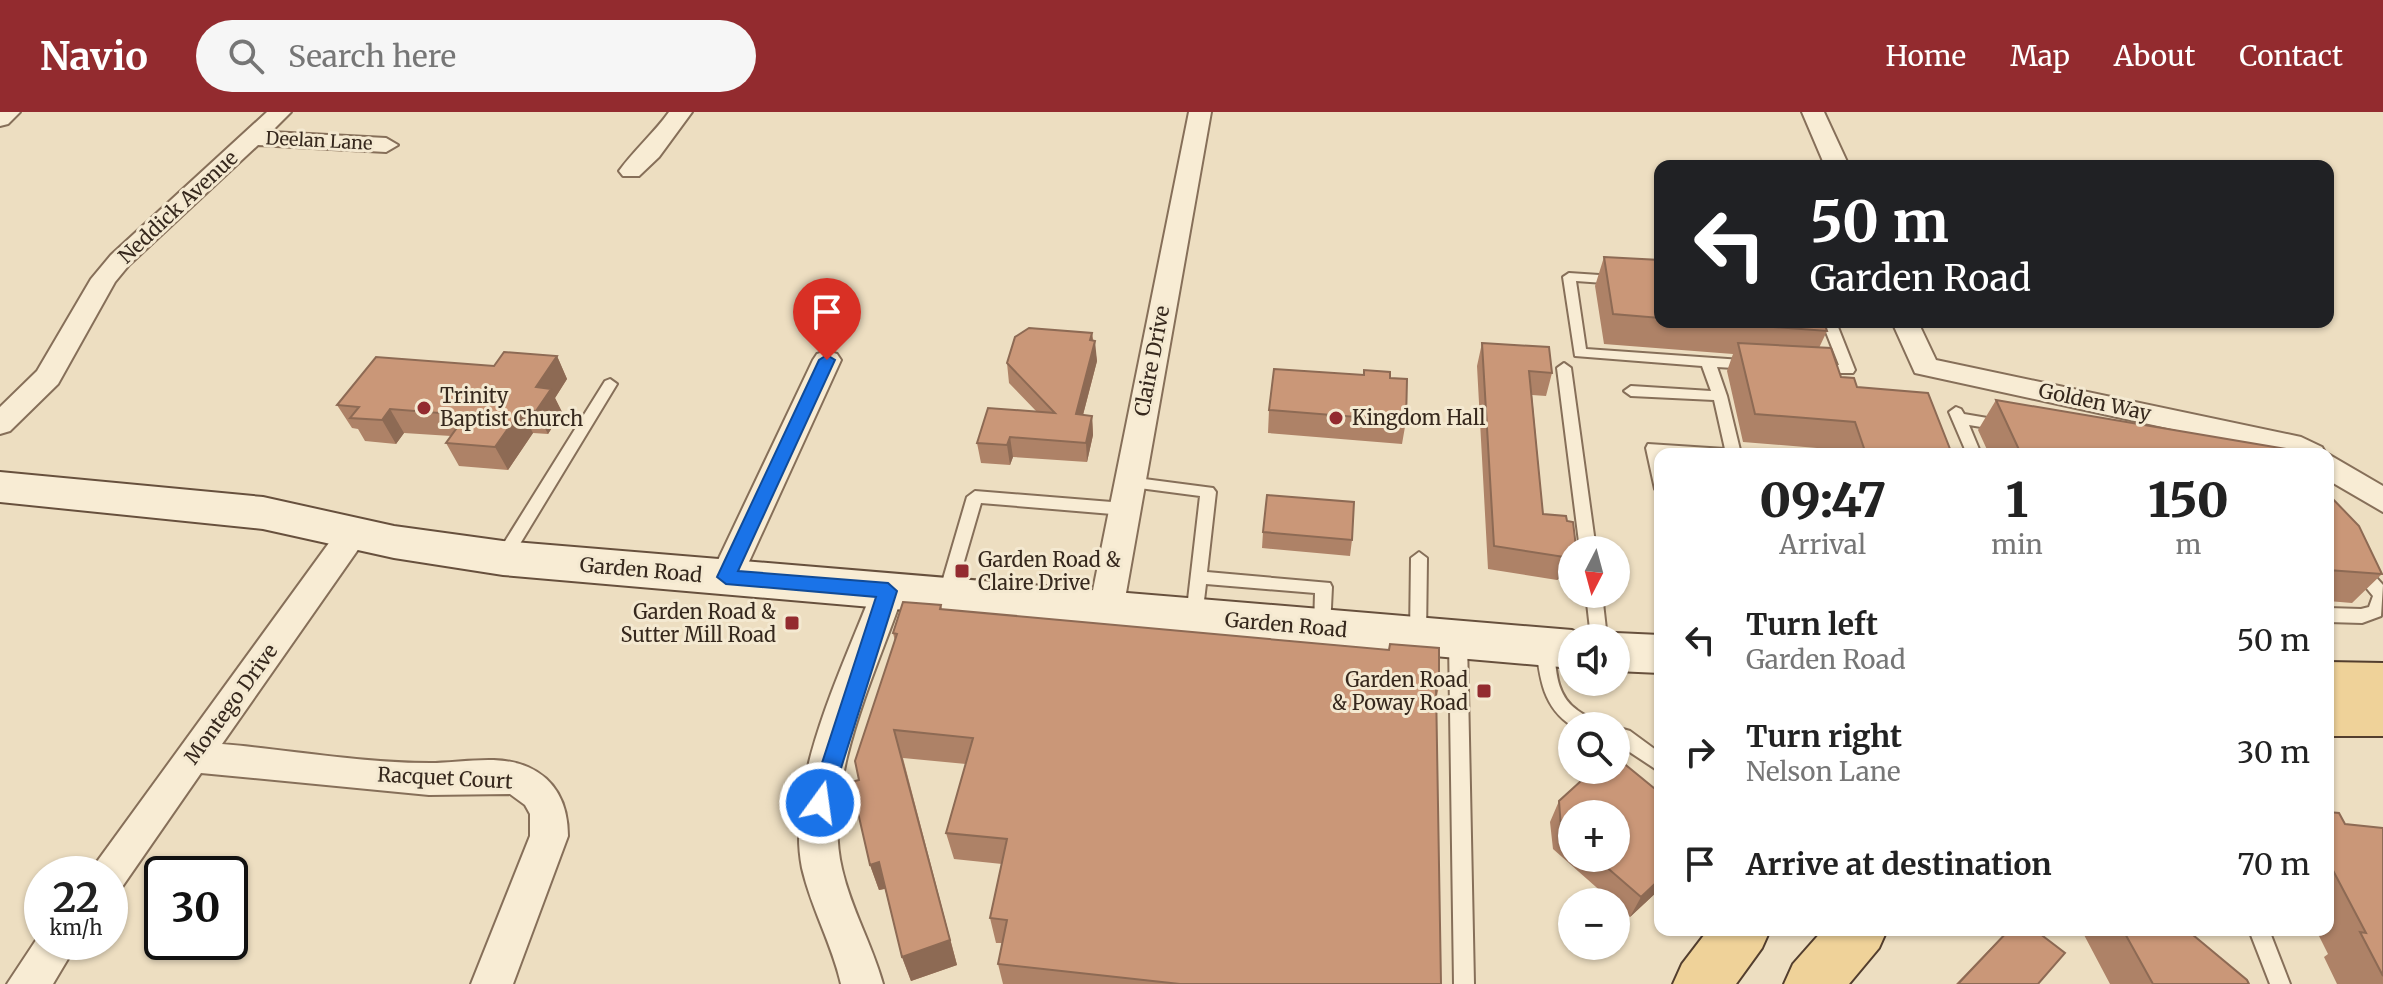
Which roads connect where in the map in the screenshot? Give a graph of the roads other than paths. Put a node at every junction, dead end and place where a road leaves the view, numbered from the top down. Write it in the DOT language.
graph roads {
  1 [pos="9,112"];
  2 [pos="280,112"];
  3 [pos="681,112"];
  4 [pos="1200,112"];
  5 [pos="1813,112"];
  6 [pos="0,119"];
  7 [pos="252,138"];
  8 [pos="386,145"];
  9 [pos="1834,160"];
  10 [pos="631,171"];
  11 [pos="1654,283"];
  12 [pos="1831,328"];
  13 [pos="1908,328"];
  14 [pos="827,360"];
  15 [pos="1708,362"];
  16 [pos="1770,366"];
  17 [pos="1802,367"];
  18 [pos="1564,368"];
  19 [pos="610,384"];
  20 [pos="1631,391"];
  21 [pos="1720,396"];
  22 [pos="0,424"];
  23 [pos="2019,429"];
  24 [pos="1733,448"];
  25 [pos="1971,448"];
  26 [pos="2302,448"];
  27 [pos="2334,469"];
  28 [pos="0,487"];
  29 [pos="1127,495"];
  30 [pos="2383,501"];
  31 [pos="353,533"];
  32 [pos="1586,536"];
  33 [pos="2346,554"];
  34 [pos="503,558"];
  35 [pos="1419,558"];
  36 [pos="726,577"];
  37 [pos="888,591"];
  38 [pos="2382,594"];
  39 [pos="946,596"];
  40 [pos="1196,597"];
  41 [pos="1106,610"];
  42 [pos="2334,615"];
  43 [pos="1438,638"];
  44 [pos="1558,648"];
  45 [pos="1630,653"];
  46 [pos="1654,654"];
  47 [pos="2334,682"];
  48 [pos="2383,683"];
  49 [pos="1566,712"];
  50 [pos="2334,716"];
  51 [pos="2383,716"];
  52 [pos="2334,738"];
  53 [pos="2383,739"];
  54 [pos="1630,741"];
  55 [pos="193,757"];
  56 [pos="1654,759"];
  57 [pos="121,856"];
  58 [pos="1738,936"];
  59 [pos="1854,936"];
  60 [pos="2261,936"];
  61 [pos="45,960"];
  62 [pos="28,984"];
  63 [pos="492,984"];
  64 [pos="862,984"];
  65 [pos="1464,984"];
  66 [pos="1702,984"];
  67 [pos="1813,984"];
  68 [pos="2280,984"];
  1 -- 6 [label="street"];
  2 -- 7 [label="street, Neddick Avenue"];
  3 -- 10 [label="street"];
  4 -- 29 [label="street, Claire Drive"];
  5 -- 9 [label="street"];
  7 -- 8 [label="street, Deelan Lane"];
  7 -- 22 [label="street, Neddick Avenue"];
  11 -- 15 [label="lane"];
  12 -- 17 [label="lane"];
  13 -- 26 [label="street, Golden Way"];
  14 -- 36 [label="street"];
  15 -- 16 [label="lane"];
  15 -- 21 [label="lane"];
  18 -- 32 [label="lane"];
  19 -- 34 [label="lane"];
  20 -- 21 [label="lane"];
  21 -- 24 [label="lane"];
  23 -- 25 [label="lane"];
  27 -- 30 [label="street"];
  28 -- 31 [label="street, Garden Road"];
  29 -- 39 [label="lane"];
  29 -- 40 [label="lane"];
  29 -- 41 [label="street, Claire Drive"];
  31 -- 34 [label="street, Garden Road"];
  31 -- 55 [label="street, Montego Drive"];
  33 -- 38 [label="lane"];
  34 -- 36 [label="street, Garden Road"];
  35 -- 43 [label="lane"];
  36 -- 37 [label="street, Garden Road"];
  37 -- 39 [label="street, Garden Road"];
  37 -- 64 [label="street"];
  38 -- 42 [label="lane"];
  39 -- 41 [label="street, Garden Road"];
  40 -- 41 [label="street, Garden Road"];
  40 -- 43 [label="street, Garden Road"];
  43 -- 44 [label="street, Garden Road"];
  43 -- 65 [label="lane"];
  44 -- 49 [label="lane"];
  45 -- 46 [label="street"];
  47 -- 48 [label="main road"];
  50 -- 51 [label="main road"];
  52 -- 53 [label="main road"];
  54 -- 56 [label="lane"];
  55 -- 57 [label="street, Montego Drive"];
  55 -- 63 [label="street, Racquet Court"];
  58 -- 66 [label="main road"];
  59 -- 67 [label="main road"];
  60 -- 68 [label="lane"];
  61 -- 62 [label="street"];
}
